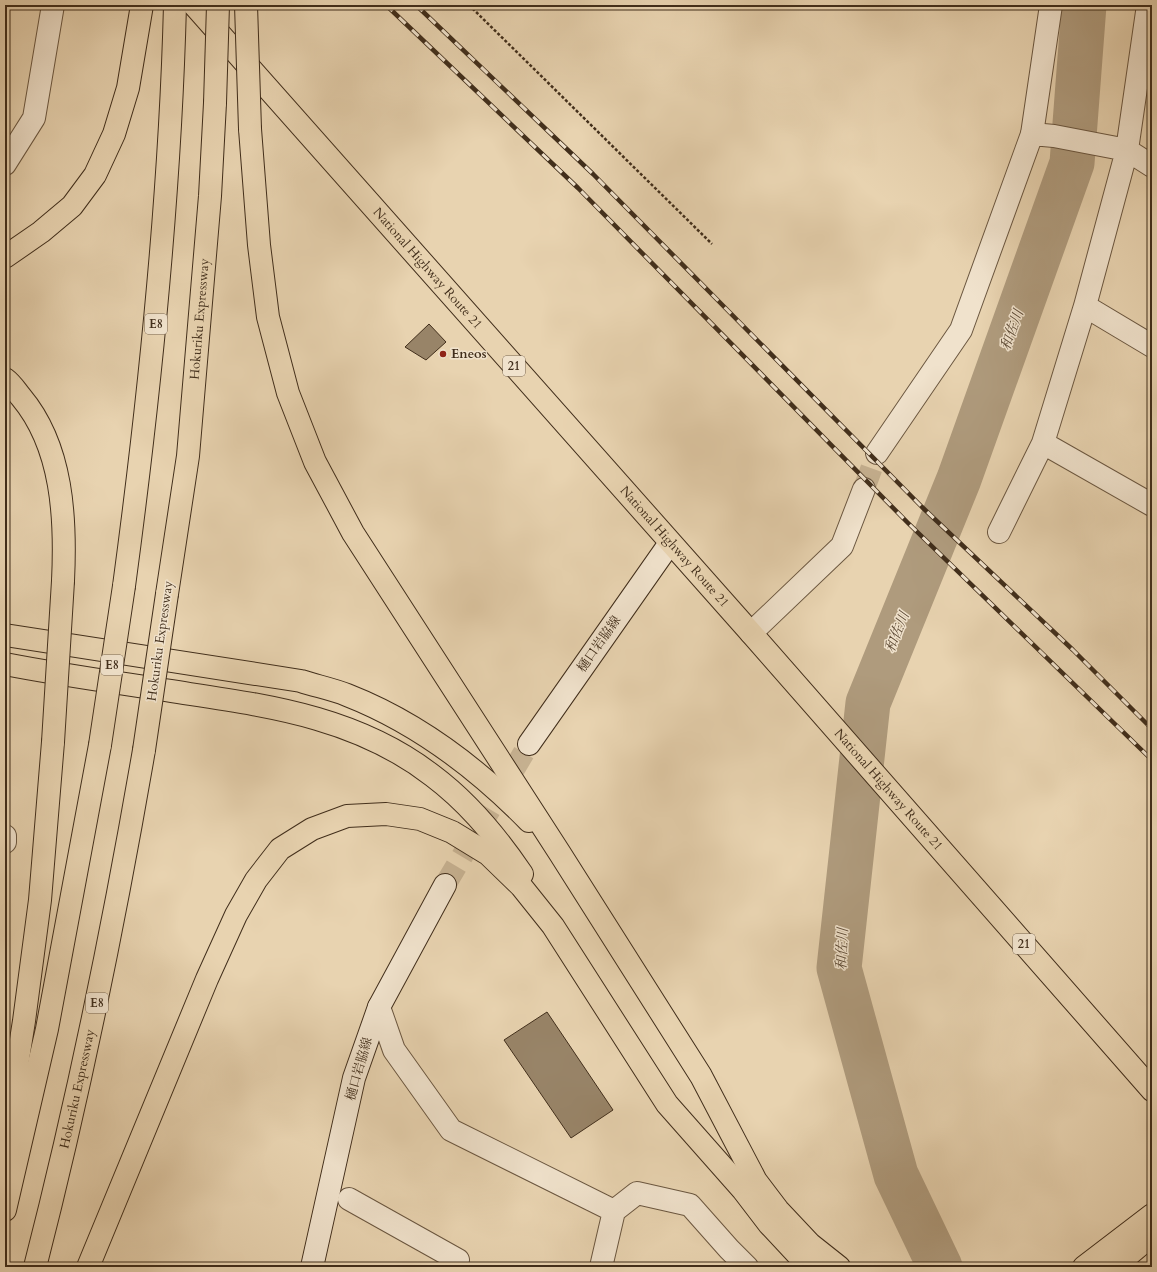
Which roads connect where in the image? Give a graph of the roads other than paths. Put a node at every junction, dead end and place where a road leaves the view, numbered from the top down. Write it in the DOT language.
graph roads {
  1 [pos="53,5"];
  2 [pos="176,5"];
  3 [pos="194,5"];
  4 [pos="218,5"];
  5 [pos="246,5"];
  6 [pos="1051,5"];
  7 [pos="1148,5"];
  8 [pos="141,13"];
  9 [pos="1043,135"];
  10 [pos="1127,150"];
  11 [pos="5,164"];
  12 [pos="1152,166"];
  13 [pos="5,257"];
  14 [pos="1085,306"];
  15 [pos="1152,346"];
  16 [pos="5,379"];
  17 [pos="1043,443"];
  18 [pos="877,453"];
  19 [pos="864,489"];
  20 [pos="1152,505"];
  21 [pos="999,532"];
  22 [pos="670,543"];
  23 [pos="751,633"];
  24 [pos="5,635"];
  25 [pos="5,664"];
  26 [pos="529,744"];
  27 [pos="5,836"];
  28 [pos="5,842"];
  29 [pos="559,852"];
  30 [pos="445,885"];
  31 [pos="553,926"];
  32 [pos="379,1007"];
  33 [pos="1152,1090"];
  34 [pos="5,1141"];
  35 [pos="349,1199"];
  36 [pos="5,1210"];
  37 [pos="614,1211"];
  38 [pos="1152,1215"];
  39 [pos="1152,1235"];
  40 [pos="462,1265"];
  41 [pos="744,1266"];
  42 [pos="35,1267"];
  43 [pos="88,1267"];
  44 [pos="312,1267"];
  45 [pos="601,1267"];
  46 [pos="814,1267"];
  47 [pos="839,1267"];
  48 [pos="1084,1267"];
  49 [pos="1114,1267"];
  1 -- 11 [label="street"];
  2 -- 36 [label="highway, E8, bridge"];
  3 -- 22 [label="highway, National Highway Route 21 / 21"];
  4 -- 42 [label="highway, Hokuriku Expressway / E8, bridge"];
  5 -- 29 [label="highway, bridge"];
  6 -- 9 [label="street"];
  7 -- 10 [label="street"];
  8 -- 13 [label="highway"];
  9 -- 10 [label="street"];
  9 -- 18 [label="street"];
  10 -- 12 [label="street"];
  10 -- 14 [label="street"];
  14 -- 15 [label="street"];
  14 -- 17 [label="street"];
  16 -- 34 [label="highway, bridge"];
  17 -- 20 [label="street"];
  17 -- 21 [label="street"];
  19 -- 23 [label="street"];
  22 -- 23 [label="highway, National Highway Route 21 / 21"];
  22 -- 26 [label="street, 樋口岩脇線"];
  23 -- 33 [label="highway, National Highway Route 21 / 21"];
  24 -- 29 [label="highway"];
  25 -- 31 [label="highway"];
  27 -- 28 [label="street"];
  29 -- 47 [label="highway"];
  30 -- 32 [label="street, 樋口岩脇線"];
  31 -- 43 [label="highway"];
  31 -- 46 [label="highway"];
  32 -- 37 [label="street"];
  32 -- 44 [label="street, 樋口岩脇線"];
  35 -- 40 [label="street"];
  37 -- 41 [label="street"];
  37 -- 45 [label="street"];
  38 -- 48 [label="highway"];
  39 -- 49 [label="highway"];
}
